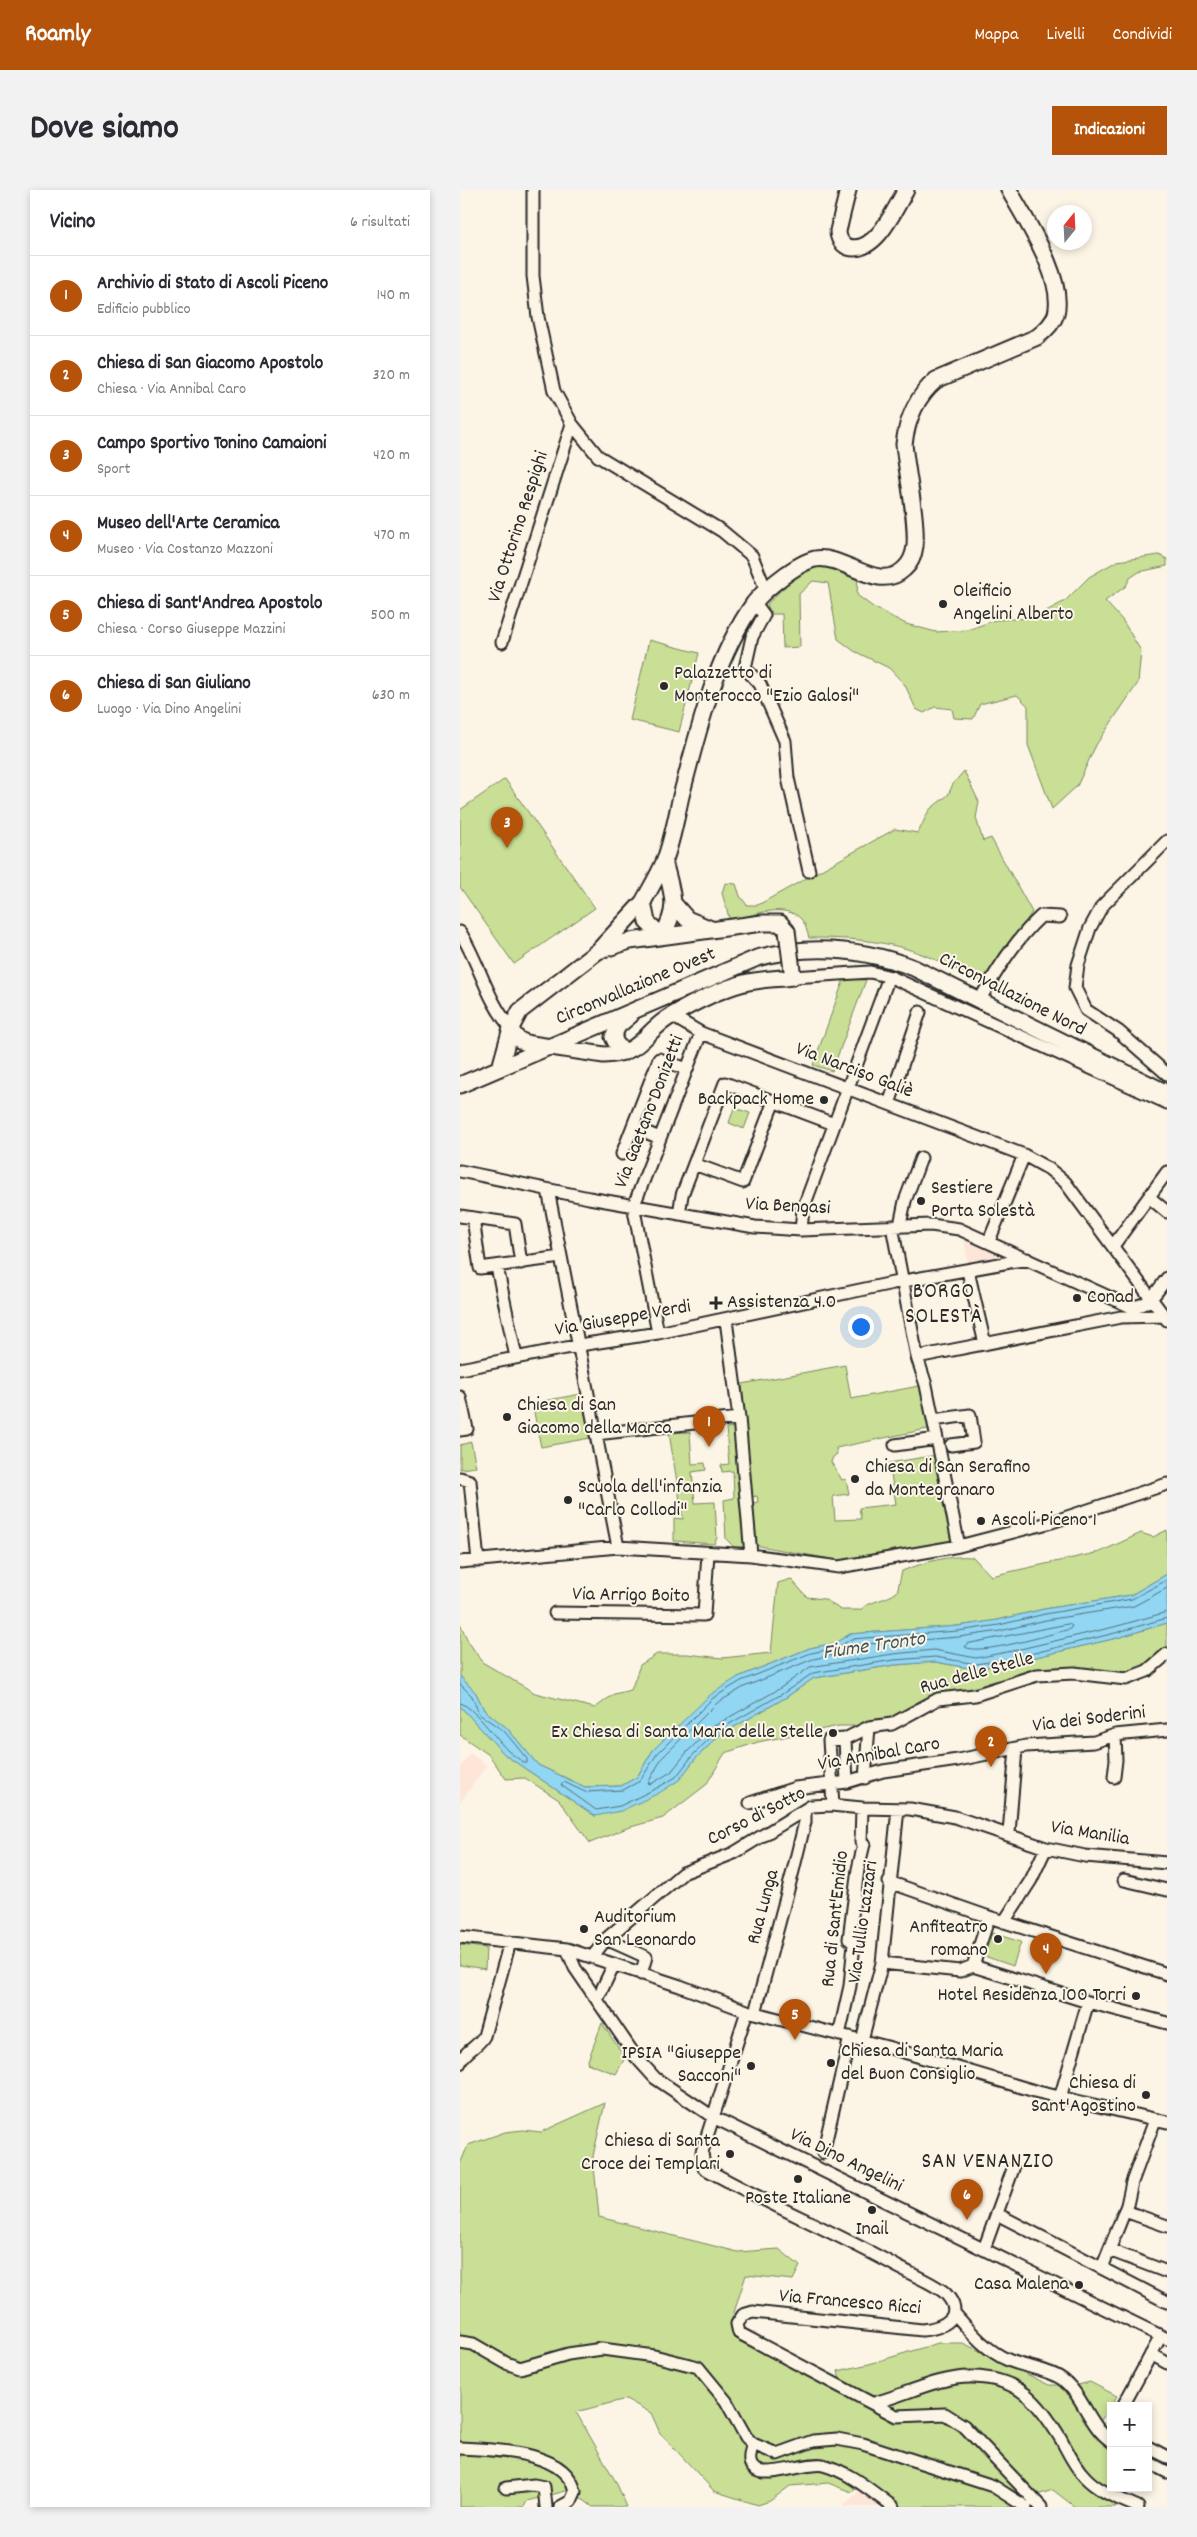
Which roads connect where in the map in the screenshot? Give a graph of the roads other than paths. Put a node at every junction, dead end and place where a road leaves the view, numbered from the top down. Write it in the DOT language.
graph roads {
  1 [pos="533,190"];
  2 [pos="848,190"];
  3 [pos="906,190"];
  4 [pos="1009,190"];
  5 [pos="572,424"];
  6 [pos="770,588"];
  7 [pos="755,603"];
  8 [pos="502,642"];
  9 [pos="1167,841"];
  10 [pos="664,862"];
  11 [pos="809,871"];
  12 [pos="643,902"];
  13 [pos="674,904"];
  14 [pos="1060,917"];
  15 [pos="712,930"];
  16 [pos="460,932"];
  17 [pos="662,936"];
  18 [pos="834,949"];
  19 [pos="598,951"];
  20 [pos="793,974"];
  21 [pos="886,985"];
  22 [pos="979,1001"];
  23 [pos="640,1008"];
  24 [pos="920,1012"];
  25 [pos="672,1016"];
  26 [pos="511,1028"];
  27 [pos="701,1033"];
  28 [pos="549,1046"];
  29 [pos="625,1052"];
  30 [pos="500,1068"];
  31 [pos="687,1069"];
  32 [pos="1167,1074"];
  33 [pos="460,1085"];
  34 [pos="848,1088"];
  35 [pos="1167,1093"];
  36 [pos="774,1101"];
  37 [pos="1167,1103"];
  38 [pos="889,1104"];
  39 [pos="834,1124"];
  40 [pos="633,1127"];
  41 [pos="660,1138"];
  42 [pos="622,1154"];
  43 [pos="1024,1155"];
  44 [pos="920,1158"];
  45 [pos="694,1164"];
  46 [pos="460,1171"];
  47 [pos="1167,1172"];
  48 [pos="548,1190"];
  49 [pos="1148,1198"];
  50 [pos="634,1205"];
  51 [pos="1167,1212"];
  52 [pos="680,1214"];
  53 [pos="460,1216"];
  54 [pos="474,1218"];
  55 [pos="896,1226"];
  56 [pos="801,1230"];
  57 [pos="989,1241"];
  58 [pos="1113,1246"];
  59 [pos="561,1257"];
  60 [pos="1027,1259"];
  61 [pos="521,1263"];
  62 [pos="497,1267"];
  63 [pos="968,1271"];
  64 [pos="1167,1278"];
  65 [pos="902,1281"];
  66 [pos="1104,1296"];
  67 [pos="1150,1299"];
  68 [pos="1121,1317"];
  69 [pos="1165,1318"];
  70 [pos="726,1320"];
  71 [pos="658,1334"];
  72 [pos="985,1344"];
  73 [pos="578,1346"];
  74 [pos="516,1357"];
  75 [pos="916,1358"];
  76 [pos="460,1369"];
  77 [pos="460,1397"];
  78 [pos="739,1418"];
  79 [pos="933,1420"];
  80 [pos="460,1430"];
  81 [pos="596,1434"];
  82 [pos="938,1443"];
  83 [pos="952,1445"];
  84 [pos="895,1446"];
  85 [pos="465,1480"];
  86 [pos="1167,1484"];
  87 [pos="959,1546"];
  88 [pos="618,1547"];
  89 [pos="708,1553"];
  90 [pos="751,1555"];
  91 [pos="478,1561"];
  92 [pos="460,1562"];
  93 [pos="555,1613"];
  94 [pos="1167,1654"];
  95 [pos="869,1727"];
  96 [pos="1167,1730"];
  97 [pos="1116,1735"];
  98 [pos="845,1739"];
  99 [pos="1016,1749"];
  100 [pos="1114,1777"];
  101 [pos="865,1778"];
  102 [pos="847,1782"];
  103 [pos="832,1783"];
  104 [pos="750,1803"];
  105 [pos="833,1805"];
  106 [pos="862,1808"];
  107 [pos="898,1808"];
  108 [pos="805,1810"];
  109 [pos="1008,1833"];
  110 [pos="1046,1848"];
  111 [pos="1167,1863"];
  112 [pos="1124,1880"];
  113 [pos="889,1882"];
  114 [pos="1167,1890"];
  115 [pos="989,1917"];
  116 [pos="1004,1922"];
  117 [pos="460,1937"];
  118 [pos="606,1939"];
  119 [pos="505,1941"];
  120 [pos="567,1949"];
  121 [pos="594,1956"];
  122 [pos="882,1963"];
  123 [pos="614,1964"];
  124 [pos="974,1966"];
  125 [pos="641,1974"];
  126 [pos="1167,1974"];
  127 [pos="597,2000"];
  128 [pos="1088,2002"];
  129 [pos="751,2012"];
  130 [pos="1167,2022"];
  131 [pos="839,2034"];
  132 [pos="850,2037"];
  133 [pos="862,2040"];
  134 [pos="462,2057"];
  135 [pos="1060,2098"];
  136 [pos="713,2118"];
  137 [pos="1155,2120"];
  138 [pos="1167,2122"];
  139 [pos="823,2153"];
  140 [pos="1013,2168"];
  141 [pos="1125,2211"];
  142 [pos="997,2214"];
  143 [pos="1167,2226"];
  144 [pos="984,2249"];
  145 [pos="1109,2250"];
  146 [pos="1102,2268"];
  147 [pos="1167,2272"];
  148 [pos="1167,2302"];
  149 [pos="954,2312"];
  150 [pos="1165,2338"];
  151 [pos="460,2342"];
  152 [pos="1151,2354"];
  153 [pos="1167,2363"];
  154 [pos="1125,2402"];
  155 [pos="874,2404"];
  156 [pos="1107,2438"];
  157 [pos="754,2444"];
  158 [pos="460,2448"];
  159 [pos="1152,2449"];
  160 [pos="1167,2457"];
  161 [pos="1152,2464"];
  162 [pos="1167,2472"];
  163 [pos="506,2488"];
  164 [pos="1040,2506"];
  165 [pos="546,2507"];
  166 [pos="560,2507"];
  167 [pos="893,2507"];
  168 [pos="1026,2507"];
  169 [pos="1138,2507"];
  1 -- 5 [label="street"];
  2 -- 3 [label="main road"];
  4 -- 6 [label="main road"];
  5 -- 6 [label="street"];
  5 -- 8 [label="street, Via Ottorino Respighi"];
  6 -- 7 [label="main road"];
  7 -- 10 [label="main road"];
  7 -- 11 [label="street"];
  9 -- 32 [label="street"];
  10 -- 12 [label="main road"];
  10 -- 13 [label="main road"];
  12 -- 17 [label="main road"];
  12 -- 19 [label="main road"];
  13 -- 15 [label="main road"];
  13 -- 17 [label="main road"];
  14 -- 22 [label="street"];
  15 -- 17 [label="main road"];
  15 -- 20 [label="main road, bridge"];
  16 -- 26 [label="street"];
  17 -- 19 [label="main road"];
  18 -- 22 [label="main road, Circonvallazione Nord"];
  18 -- 23 [label="main road, Circonvallazione Ovest"];
  19 -- 26 [label="main road"];
  20 -- 25 [label="main road"];
  20 -- 37 [label="street"];
  21 -- 34 [label="street"];
  22 -- 35 [label="main road, Circonvallazione Nord"];
  23 -- 28 [label="main road, Circonvallazione Ovest"];
  23 -- 29 [label="main road"];
  24 -- 38 [label="street"];
  25 -- 27 [label="street, Via Narciso Galiè"];
  25 -- 29 [label="main road"];
  26 -- 28 [label="main road"];
  26 -- 30 [label="main road"];
  27 -- 31 [label="street, Via Gaetano Donizetti"];
  27 -- 34 [label="street, Via Narciso Galiè"];
  28 -- 29 [label="main road"];
  28 -- 30 [label="main road, Circonvallazione Ovest"];
  30 -- 33 [label="main road, Circonvallazione Ovest"];
  31 -- 40 [label="street"];
  31 -- 41 [label="street, Via Gaetano Donizetti"];
  34 -- 38 [label="street, Via Narciso Galiè"];
  34 -- 39 [label="street"];
  36 -- 39 [label="street"];
  36 -- 45 [label="street"];
  36 -- 45 [label="street"];
  38 -- 43 [label="street, Via Narciso Galiè"];
  39 -- 56 [label="street"];
  40 -- 41 [label="street"];
  40 -- 42 [label="street"];
  41 -- 50 [label="street, Via Gaetano Donizetti"];
  43 -- 57 [label="street"];
  43 -- 58 [label="street, Via Narciso Galiè"];
  44 -- 55 [label="street"];
  45 -- 52 [label="street"];
  46 -- 48 [label="street, Via Bengasi"];
  47 -- 49 [label="street"];
  48 -- 50 [label="street, Via Bengasi"];
  48 -- 59 [label="street"];
  49 -- 51 [label="street"];
  49 -- 58 [label="street"];
  50 -- 52 [label="street, Via Bengasi"];
  50 -- 71 [label="street"];
  52 -- 56 [label="street, Via Bengasi"];
  53 -- 54 [label="street"];
  54 -- 61 [label="street"];
  54 -- 62 [label="street"];
  55 -- 56 [label="street, Via Bengasi"];
  55 -- 57 [label="street, Via Bengasi"];
  55 -- 65 [label="street"];
  57 -- 60 [label="street, Via Bengasi"];
  58 -- 67 [label="street, Via Narciso Galiè"];
  59 -- 61 [label="street"];
  59 -- 73 [label="street"];
  60 -- 63 [label="street, Via Giuseppe Verdi"];
  60 -- 66 [label="street, Via Bengasi"];
  61 -- 62 [label="street"];
  62 -- 74 [label="street"];
  63 -- 65 [label="street, Via Giuseppe Verdi"];
  63 -- 72 [label="street"];
  64 -- 67 [label="street"];
  65 -- 70 [label="street, Via Giuseppe Verdi"];
  65 -- 75 [label="street"];
  66 -- 67 [label="street, Via Bengasi"];
  66 -- 68 [label="street, Via Bengasi"];
  67 -- 69 [label="street, Via Narciso Galiè"];
  68 -- 69 [label="street"];
  68 -- 72 [label="street"];
  70 -- 71 [label="street, Via Giuseppe Verdi"];
  70 -- 78 [label="street"];
  71 -- 73 [label="street, Via Giuseppe Verdi"];
  72 -- 75 [label="street"];
  73 -- 74 [label="street, Via Giuseppe Verdi"];
  73 -- 81 [label="street"];
  74 -- 76 [label="street, Via Giuseppe Verdi"];
  75 -- 79 [label="street"];
  77 -- 80 [label="street"];
  78 -- 81 [label="street"];
  78 -- 90 [label="street"];
  79 -- 82 [label="street"];
  79 -- 83 [label="street"];
  81 -- 88 [label="street"];
  82 -- 84 [label="street"];
  82 -- 87 [label="street"];
  85 -- 91 [label="street"];
  86 -- 87 [label="street"];
  87 -- 90 [label="street"];
  88 -- 89 [label="street"];
  88 -- 91 [label="street"];
  89 -- 90 [label="street"];
  89 -- 93 [label="street, Via Arrigo Boito"];
  91 -- 92 [label="street"];
  94 -- 95 [label="street, Rua delle Stelle"];
  95 -- 98 [label="street, Rua delle Stelle"];
  95 -- 101 [label="street"];
  96 -- 97 [label="street, Via dei Soderini"];
  97 -- 99 [label="street, Via dei Soderini"];
  97 -- 100 [label="street"];
  98 -- 102 [label="street"];
  98 -- 103 [label="street, Rua delle Stelle"];
  99 -- 101 [label="street, Via Annibal Caro"];
  99 -- 109 [label="street"];
  101 -- 102 [label="street, Via Annibal Caro"];
  102 -- 103 [label="street, Via Annibal Caro"];
  103 -- 104 [label="street, Via Annibal Caro"];
  103 -- 105 [label="street, Rua delle Stelle"];
  105 -- 106 [label="street, Corso di Sotto"];
  105 -- 108 [label="street, Corso di Sotto"];
  106 -- 107 [label="street, Corso di Sotto"];
  106 -- 131 [label="street, Rua di Sant'Emidio"];
  107 -- 109 [label="street, Corso di Sotto"];
  107 -- 113 [label="street, Via Tullio Lazzari"];
  108 -- 118 [label="street, Corso di Sotto"];
  108 -- 129 [label="street, Rua Lunga"];
  109 -- 110 [label="street, Via Manilia"];
  110 -- 111 [label="street, Via Manilia"];
  110 -- 116 [label="street"];
  112 -- 114 [label="street"];
  113 -- 115 [label="street"];
  113 -- 122 [label="street, Via Tullio Lazzari"];
  115 -- 116 [label="street"];
  115 -- 124 [label="street"];
  116 -- 126 [label="street"];
  117 -- 119 [label="street"];
  118 -- 121 [label="street, Corso di Sotto"];
  118 -- 125 [label="street"];
  119 -- 120 [label="street"];
  119 -- 134 [label="street"];
  120 -- 121 [label="street"];
  120 -- 127 [label="street, Via Dino Angelini"];
  121 -- 123 [label="street"];
  122 -- 124 [label="street"];
  122 -- 133 [label="street, Via Tullio Lazzari"];
  123 -- 125 [label="street"];
  123 -- 127 [label="street"];
  124 -- 128 [label="street"];
  125 -- 129 [label="street"];
  127 -- 136 [label="street, Via Dino Angelini"];
  128 -- 130 [label="street"];
  128 -- 135 [label="street"];
  129 -- 131 [label="street"];
  129 -- 136 [label="street, Rua Lunga"];
  131 -- 132 [label="street"];
  132 -- 133 [label="street"];
  132 -- 139 [label="street"];
  133 -- 135 [label="street"];
  135 -- 137 [label="street"];
  136 -- 144 [label="street, Via Dino Angelini"];
  136 -- 149 [label="street, Via Francesco Ricci"];
  137 -- 138 [label="street"];
  137 -- 141 [label="street"];
  140 -- 142 [label="street"];
  141 -- 143 [label="street"];
  141 -- 145 [label="street"];
  142 -- 144 [label="street"];
  142 -- 146 [label="street"];
  144 -- 150 [label="street, Via Dino Angelini"];
  145 -- 146 [label="street"];
  145 -- 147 [label="street"];
  146 -- 148 [label="street"];
  149 -- 155 [label="street, Via Francesco Ricci"];
  149 -- 156 [label="street"];
  150 -- 152 [label="street"];
  151 -- 157 [label="street"];
  152 -- 153 [label="street"];
  152 -- 154 [label="street"];
  155 -- 164 [label="street"];
  155 -- 169 [label="street"];
  157 -- 167 [label="street"];
  157 -- 168 [label="street"];
  158 -- 166 [label="street"];
  159 -- 160 [label="street"];
  161 -- 162 [label="street"];
  163 -- 165 [label="street"];
}
